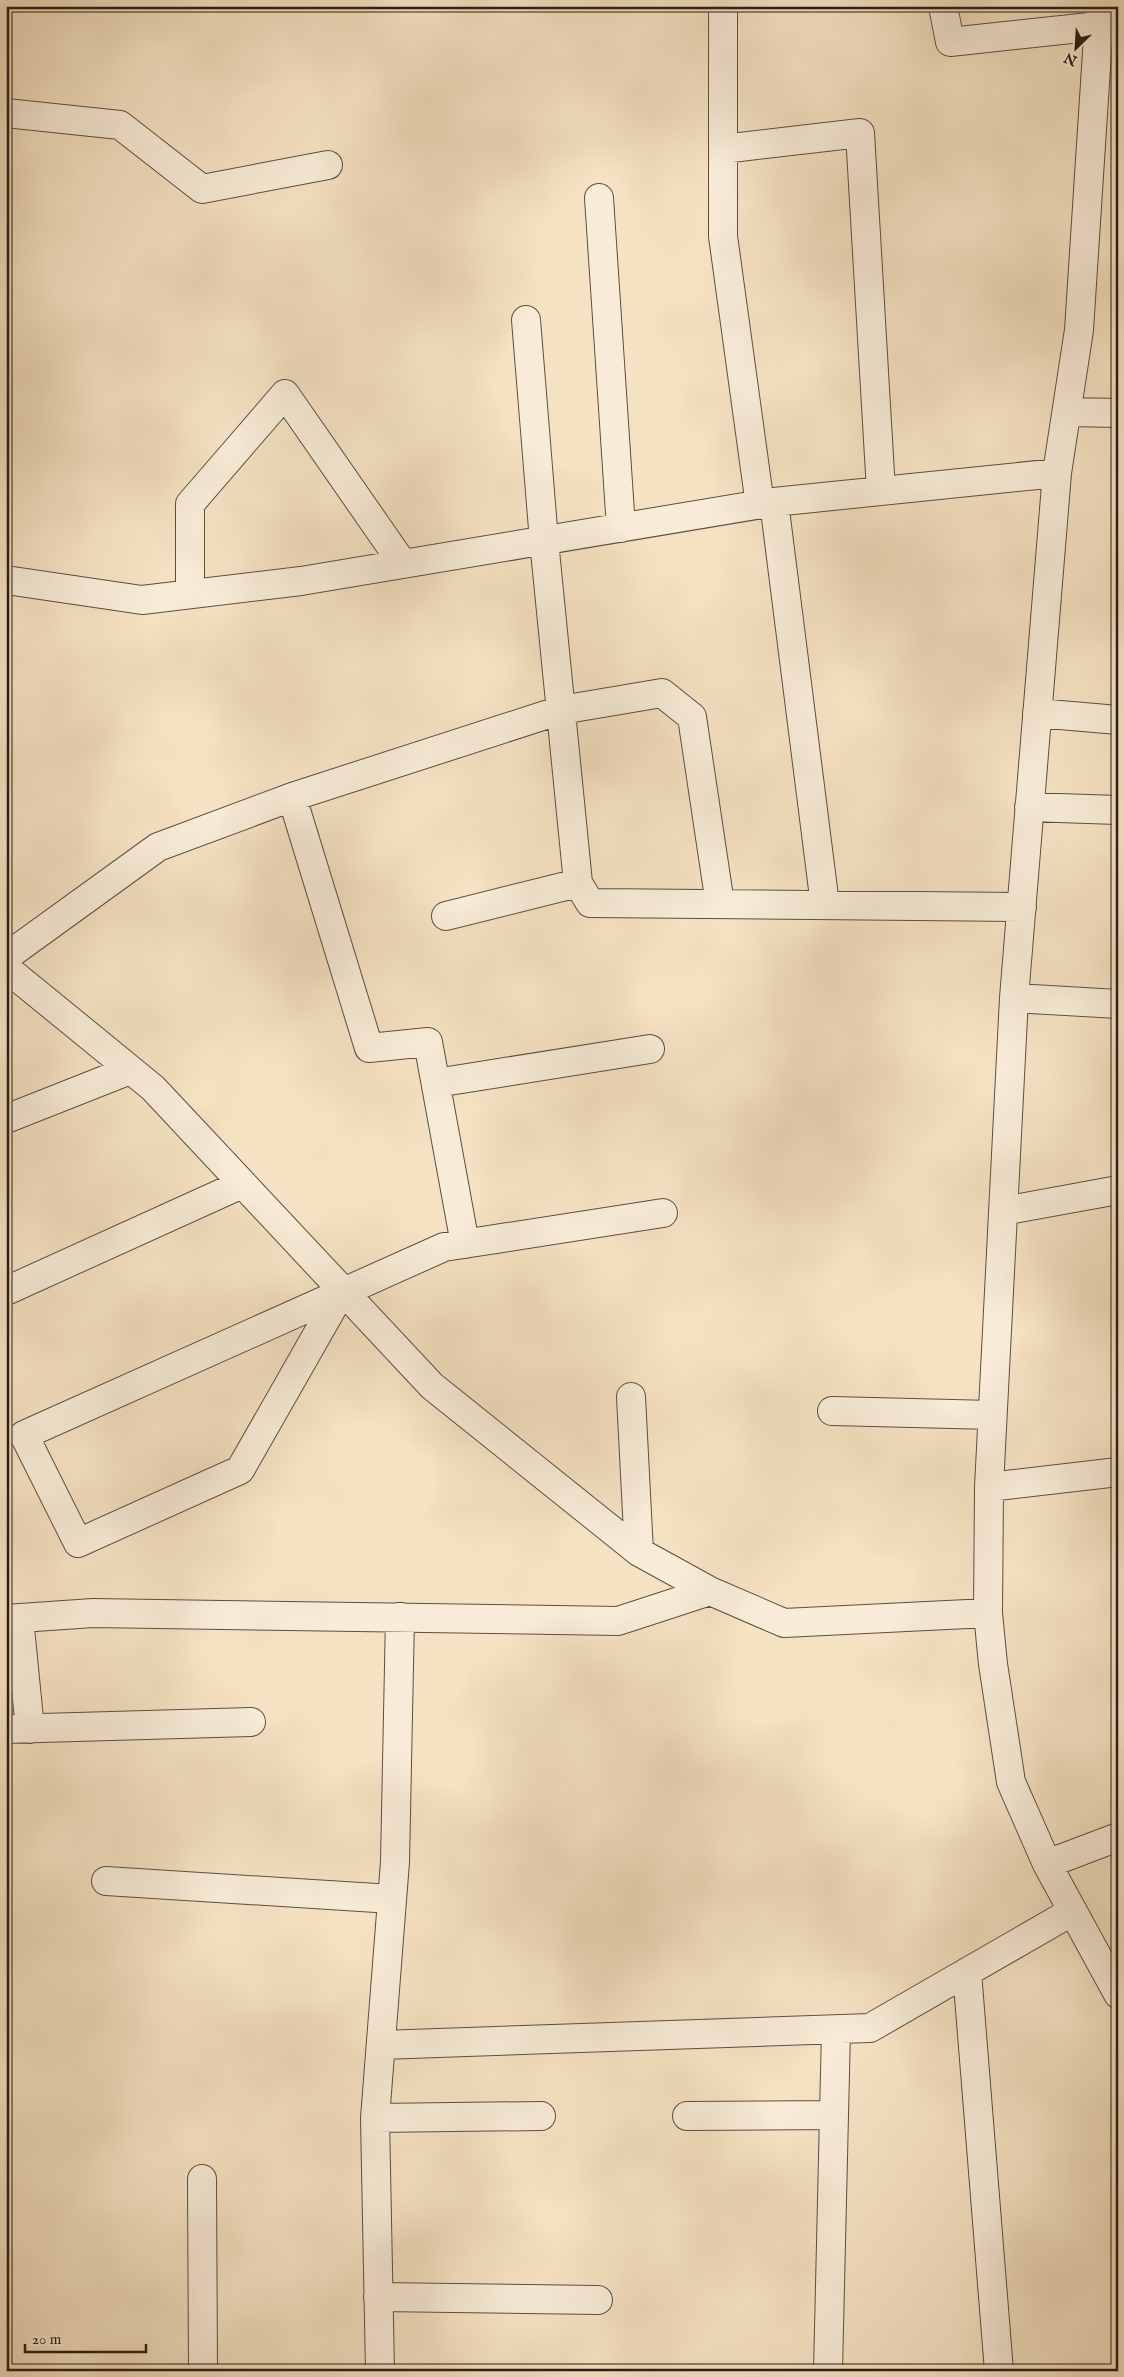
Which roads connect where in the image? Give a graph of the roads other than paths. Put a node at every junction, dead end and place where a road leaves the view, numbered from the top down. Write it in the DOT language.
graph roads {
  1 [pos="723,6"];
  2 [pos="943,6"];
  3 [pos="1105,20"];
  4 [pos="6,113"];
  5 [pos="723,148"];
  6 [pos="328,165"];
  7 [pos="599,198"];
  8 [pos="526,320"];
  9 [pos="1067,412"];
  10 [pos="1118,413"];
  11 [pos="1057,473"];
  12 [pos="881,491"];
  13 [pos="767,503"];
  14 [pos="621,528"];
  15 [pos="544,541"];
  16 [pos="403,564"];
  17 [pos="6,580"];
  18 [pos="190,594"];
  19 [pos="561,710"];
  20 [pos="1037,713"];
  21 [pos="1118,720"];
  22 [pos="292,797"];
  23 [pos="1029,807"];
  24 [pos="1118,810"];
  25 [pos="578,883"];
  26 [pos="720,904"];
  27 [pos="826,905"];
  28 [pos="1022,907"];
  29 [pos="446,916"];
  30 [pos="6,957"];
  31 [pos="6,968"];
  32 [pos="1014,998"];
  33 [pos="1118,1004"];
  34 [pos="650,1049"];
  35 [pos="130,1070"];
  36 [pos="436,1084"];
  37 [pos="6,1119"];
  38 [pos="242,1184"];
  39 [pos="1118,1190"];
  40 [pos="1003,1211"];
  41 [pos="663,1213"];
  42 [pos="465,1244"];
  43 [pos="6,1291"];
  44 [pos="342,1291"];
  45 [pos="631,1397"];
  46 [pos="832,1411"];
  47 [pos="992,1415"];
  48 [pos="1118,1472"];
  49 [pos="988,1487"];
  50 [pos="639,1552"];
  51 [pos="710,1591"];
  52 [pos="988,1613"];
  53 [pos="400,1617"];
  54 [pos="13,1619"];
  55 [pos="251,1722"];
  56 [pos="18,1729"];
  57 [pos="1118,1837"];
  58 [pos="1047,1864"];
  59 [pos="106,1881"];
  60 [pos="392,1899"];
  61 [pos="1073,1911"];
  62 [pos="967,1972"];
  63 [pos="1118,1994"];
  64 [pos="836,2030"];
  65 [pos="381,2045"];
  66 [pos="834,2115"];
  67 [pos="541,2116"];
  68 [pos="687,2116"];
  69 [pos="375,2118"];
  70 [pos="202,2179"];
  71 [pos="378,2297"];
  72 [pos="598,2300"];
  73 [pos="203,2371"];
  74 [pos="380,2371"];
  75 [pos="828,2371"];
  76 [pos="999,2371"];
  1 -- 5 [label="street"];
  2 -- 3 [label="street"];
  3 -- 9 [label="street"];
  4 -- 6 [label="street"];
  5 -- 12 [label="street"];
  5 -- 13 [label="street"];
  7 -- 14 [label="street"];
  8 -- 15 [label="street"];
  9 -- 10 [label="street"];
  9 -- 11 [label="street"];
  11 -- 12 [label="street"];
  11 -- 20 [label="street"];
  12 -- 13 [label="street"];
  13 -- 14 [label="street"];
  13 -- 27 [label="street"];
  14 -- 15 [label="street"];
  15 -- 16 [label="street"];
  15 -- 19 [label="street"];
  16 -- 18 [label="street"];
  16 -- 18 [label="street"];
  17 -- 18 [label="street"];
  19 -- 22 [label="street"];
  19 -- 25 [label="street"];
  19 -- 26 [label="street"];
  20 -- 21 [label="street"];
  20 -- 23 [label="street"];
  22 -- 30 [label="street"];
  22 -- 36 [label="street"];
  23 -- 24 [label="street"];
  23 -- 28 [label="street"];
  25 -- 26 [label="street"];
  25 -- 29 [label="street"];
  26 -- 27 [label="street"];
  27 -- 28 [label="street"];
  28 -- 32 [label="street"];
  31 -- 35 [label="street"];
  32 -- 33 [label="street"];
  32 -- 40 [label="street"];
  34 -- 36 [label="street"];
  35 -- 37 [label="street"];
  35 -- 38 [label="street"];
  36 -- 42 [label="street"];
  38 -- 43 [label="street"];
  38 -- 44 [label="street"];
  39 -- 40 [label="street"];
  40 -- 47 [label="street"];
  41 -- 42 [label="street"];
  42 -- 44 [label="street"];
  44 -- 44 [label="street"];
  44 -- 50 [label="street"];
  45 -- 50 [label="street"];
  46 -- 47 [label="street"];
  47 -- 49 [label="street"];
  48 -- 49 [label="street"];
  49 -- 52 [label="street"];
  50 -- 51 [label="street"];
  51 -- 52 [label="street"];
  51 -- 53 [label="street"];
  52 -- 58 [label="street"];
  53 -- 54 [label="street"];
  53 -- 60 [label="street"];
  54 -- 56 [label="street"];
  55 -- 56 [label="street"];
  57 -- 58 [label="street"];
  58 -- 61 [label="street"];
  59 -- 60 [label="street"];
  60 -- 65 [label="street"];
  61 -- 62 [label="street"];
  61 -- 63 [label="street"];
  62 -- 64 [label="street"];
  62 -- 76 [label="street"];
  64 -- 65 [label="street"];
  64 -- 66 [label="street"];
  65 -- 69 [label="street"];
  66 -- 68 [label="street"];
  66 -- 75 [label="street"];
  67 -- 69 [label="street"];
  69 -- 71 [label="street"];
  70 -- 73 [label="street"];
  71 -- 72 [label="street"];
  71 -- 74 [label="street"];
}
